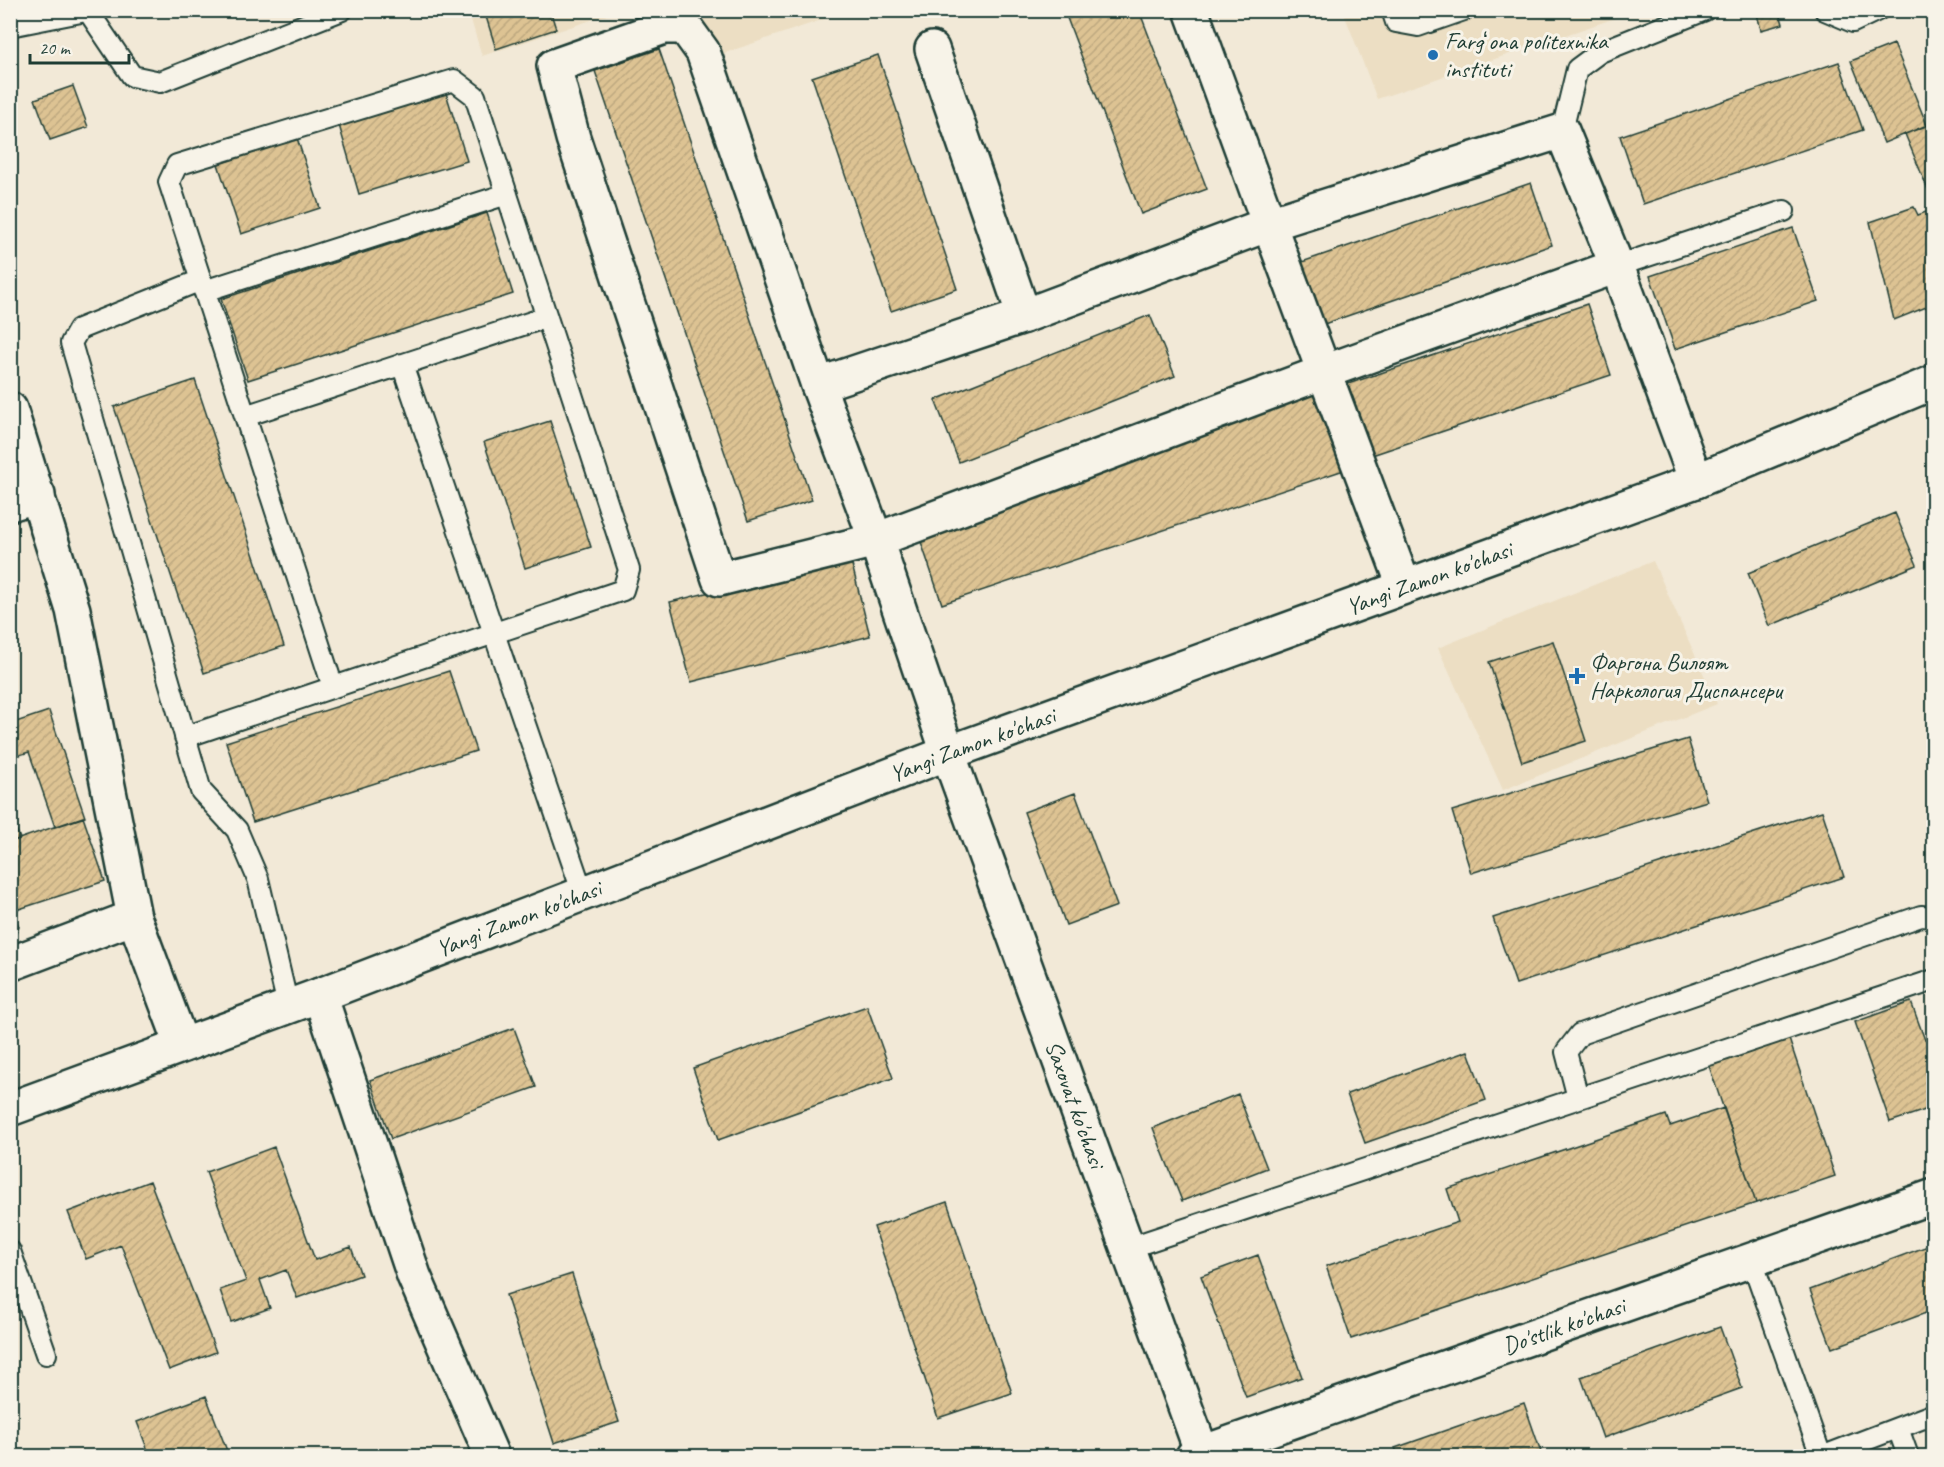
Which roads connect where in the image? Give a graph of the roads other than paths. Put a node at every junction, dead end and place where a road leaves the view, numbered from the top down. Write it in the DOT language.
graph roads {
  1 [pos="342,10"];
  2 [pos="1191,10"];
  3 [pos="1392,10"];
  4 [pos="1464,10"];
  5 [pos="1705,10"];
  6 [pos="1825,10"];
  7 [pos="1878,10"];
  8 [pos="90,11"];
  9 [pos="10,26"];
  10 [pos="933,49"];
  11 [pos="1562,131"];
  12 [pos="507,194"];
  13 [pos="1784,211"];
  14 [pos="1269,224"];
  15 [pos="1617,266"];
  16 [pos="203,286"];
  17 [pos="1024,316"];
  18 [pos="547,317"];
  19 [pos="402,364"];
  20 [pos="1324,372"];
  21 [pos="1934,382"];
  22 [pos="818,385"];
  23 [pos="10,409"];
  24 [pos="245,416"];
  25 [pos="1696,481"];
  26 [pos="24,500"];
  27 [pos="876,540"];
  28 [pos="1404,586"];
  29 [pos="494,633"];
  30 [pos="333,687"];
  31 [pos="185,737"];
  32 [pos="948,753"];
  33 [pos="583,894"];
  34 [pos="134,917"];
  35 [pos="1934,917"];
  36 [pos="10,964"];
  37 [pos="1934,980"];
  38 [pos="320,995"];
  39 [pos="288,1006"];
  40 [pos="182,1045"];
  41 [pos="1578,1098"];
  42 [pos="10,1109"];
  43 [pos="1934,1196"];
  44 [pos="1128,1248"];
  45 [pos="10,1251"];
  46 [pos="1752,1261"];
  47 [pos="46,1354"];
  48 [pos="1934,1414"];
  49 [pos="1898,1428"];
  50 [pos="492,1456"];
  51 [pos="1199,1456"];
  52 [pos="1822,1456"];
  53 [pos="1908,1456"];
  1 -- 8 [label="lane"];
  2 -- 14 [label="street"];
  3 -- 4 [label="lane"];
  5 -- 11 [label="lane"];
  6 -- 7 [label="lane"];
  8 -- 9 [label="lane"];
  10 -- 17 [label="street"];
  11 -- 14 [label="street"];
  11 -- 15 [label="street"];
  12 -- 16 [label="lane"];
  12 -- 16 [label="lane"];
  12 -- 18 [label="lane"];
  13 -- 15 [label="lane"];
  14 -- 17 [label="street"];
  14 -- 20 [label="street"];
  15 -- 20 [label="street"];
  15 -- 25 [label="street"];
  16 -- 24 [label="lane"];
  16 -- 31 [label="lane"];
  17 -- 22 [label="street"];
  18 -- 19 [label="lane"];
  18 -- 29 [label="lane"];
  19 -- 24 [label="lane"];
  19 -- 29 [label="lane"];
  20 -- 27 [label="street"];
  20 -- 28 [label="street"];
  21 -- 25 [label="street, Yangi Zamon ko'chasi"];
  22 -- 27 [label="street, Saxovat ko'chasi"];
  22 -- 27 [label="street, Saxovat ko'chasi"];
  23 -- 26 [label="street"];
  24 -- 30 [label="lane"];
  25 -- 28 [label="street, Yangi Zamon ko'chasi"];
  26 -- 34 [label="street"];
  27 -- 32 [label="street, Saxovat ko'chasi"];
  28 -- 32 [label="street, Yangi Zamon ko'chasi"];
  29 -- 30 [label="lane"];
  29 -- 33 [label="lane"];
  30 -- 31 [label="lane"];
  31 -- 39 [label="lane"];
  32 -- 33 [label="street, Yangi Zamon ko'chasi"];
  32 -- 44 [label="street, Saxovat ko'chasi"];
  33 -- 38 [label="street, Yangi Zamon ko'chasi"];
  34 -- 36 [label="street"];
  34 -- 40 [label="street"];
  35 -- 41 [label="lane"];
  37 -- 41 [label="lane"];
  38 -- 39 [label="street, Yangi Zamon ko'chasi"];
  38 -- 50 [label="street"];
  39 -- 40 [label="street, Yangi Zamon ko'chasi"];
  40 -- 42 [label="street, Yangi Zamon ko'chasi"];
  41 -- 44 [label="lane"];
  43 -- 46 [label="street, Do'stlik ko'chasi"];
  44 -- 51 [label="street, Saxovat ko'chasi"];
  45 -- 47 [label="lane"];
  46 -- 51 [label="street, Do'stlik ko'chasi"];
  46 -- 52 [label="lane"];
  48 -- 49 [label="lane"];
  49 -- 52 [label="lane"];
  49 -- 53 [label="lane"];
}
